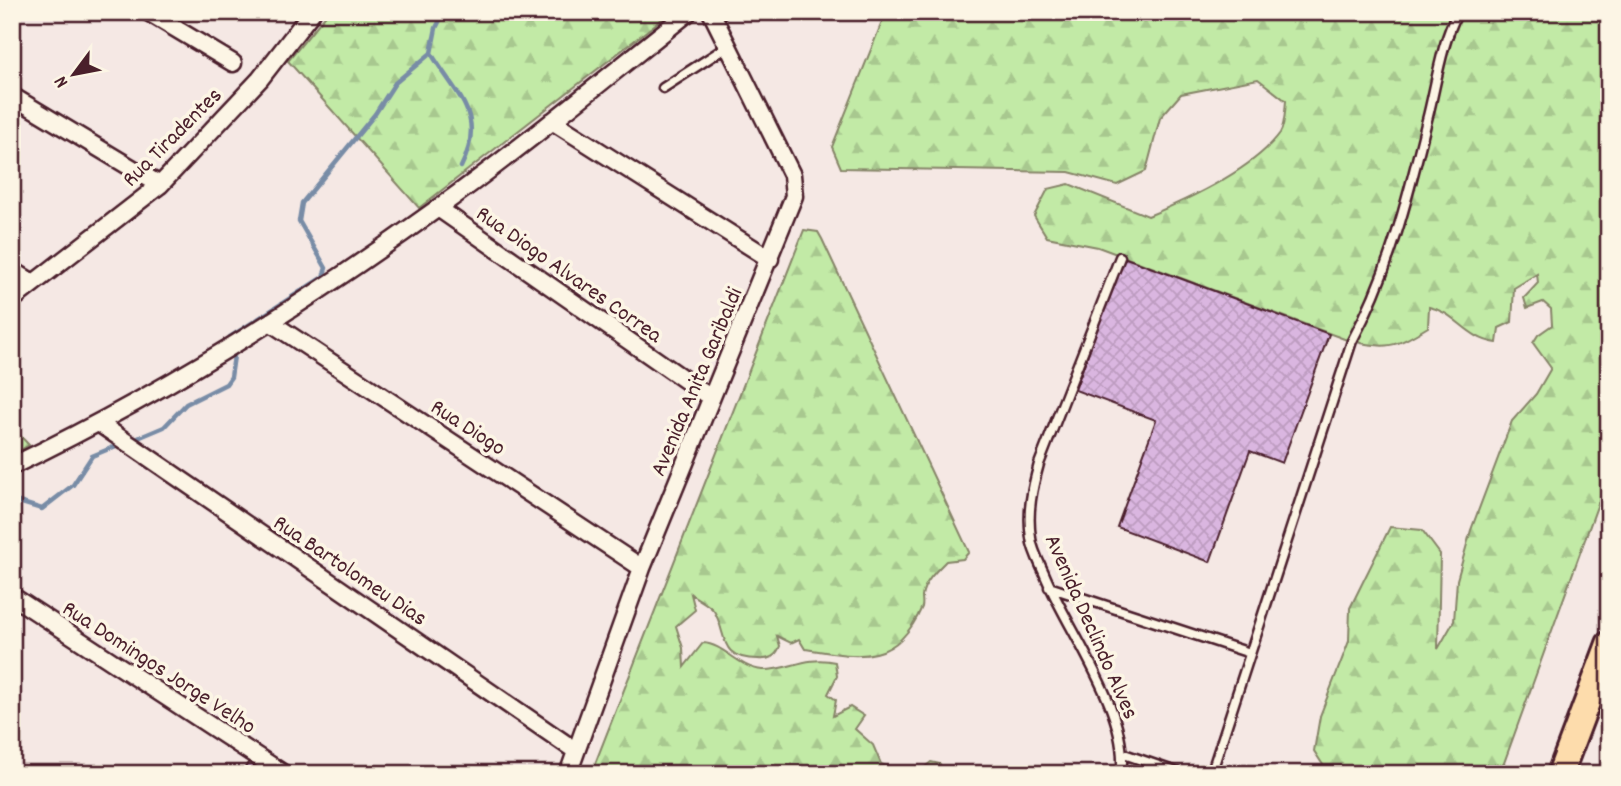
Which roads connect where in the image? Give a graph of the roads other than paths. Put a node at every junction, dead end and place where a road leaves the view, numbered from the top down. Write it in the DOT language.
graph roads {
  1 [pos="148,12"];
  2 [pos="312,12"];
  3 [pos="689,12"];
  4 [pos="712,12"];
  5 [pos="1458,12"];
  6 [pos="728,47"];
  7 [pos="233,63"];
  8 [pos="663,88"];
  9 [pos="12,96"];
  10 [pos="552,121"];
  11 [pos="160,185"];
  12 [pos="438,208"];
  13 [pos="1120,257"];
  14 [pos="770,259"];
  15 [pos="12,270"];
  16 [pos="33,283"];
  17 [pos="12,300"];
  18 [pos="270,321"];
  19 [pos="711,398"];
  20 [pos="100,424"];
  21 [pos="12,466"];
  22 [pos="642,568"];
  23 [pos="1049,587"];
  24 [pos="12,596"];
  25 [pos="1609,644"];
  26 [pos="1250,653"];
  27 [pos="1609,692"];
  28 [pos="576,751"];
  29 [pos="1124,754"];
  30 [pos="284,774"];
  31 [pos="568,774"];
  32 [pos="1121,774"];
  33 [pos="1182,774"];
  34 [pos="1211,774"];
  35 [pos="1560,774"];
  36 [pos="1578,774"];
  1 -- 7 [label="street"];
  2 -- 11 [label="street, Rua Tiradentes"];
  3 -- 10 [label="street"];
  4 -- 6 [label="street, Avenida Anita Garibaldi"];
  5 -- 26 [label="lane"];
  6 -- 8 [label="lane"];
  6 -- 14 [label="street, Avenida Anita Garibaldi"];
  9 -- 11 [label="street"];
  10 -- 12 [label="street"];
  10 -- 14 [label="street"];
  11 -- 16 [label="street, Rua Tiradentes"];
  12 -- 18 [label="street"];
  12 -- 19 [label="street, Rua Diogo Alvares Correa"];
  13 -- 23 [label="lane, Avenida Declindo Alves"];
  14 -- 19 [label="street, Avenida Anita Garibaldi"];
  15 -- 16 [label="street"];
  16 -- 17 [label="street, Rua Tiradentes"];
  18 -- 20 [label="street"];
  18 -- 22 [label="street, Rua Diogo"];
  19 -- 22 [label="street, Avenida Anita Garibaldi"];
  20 -- 21 [label="street"];
  20 -- 28 [label="street, Rua Bartolomeu Dias"];
  22 -- 28 [label="street, Avenida Anita Garibaldi"];
  23 -- 26 [label="lane"];
  23 -- 29 [label="lane, Avenida Declindo Alves"];
  24 -- 30 [label="street, Rua Domingos Jorge Velho"];
  25 -- 35 [label="main road"];
  26 -- 34 [label="lane"];
  27 -- 36 [label="main road"];
  28 -- 31 [label="street, Avenida Anita Garibaldi"];
  29 -- 32 [label="lane, Avenida Declindo Alves"];
  29 -- 33 [label="lane"];
}
